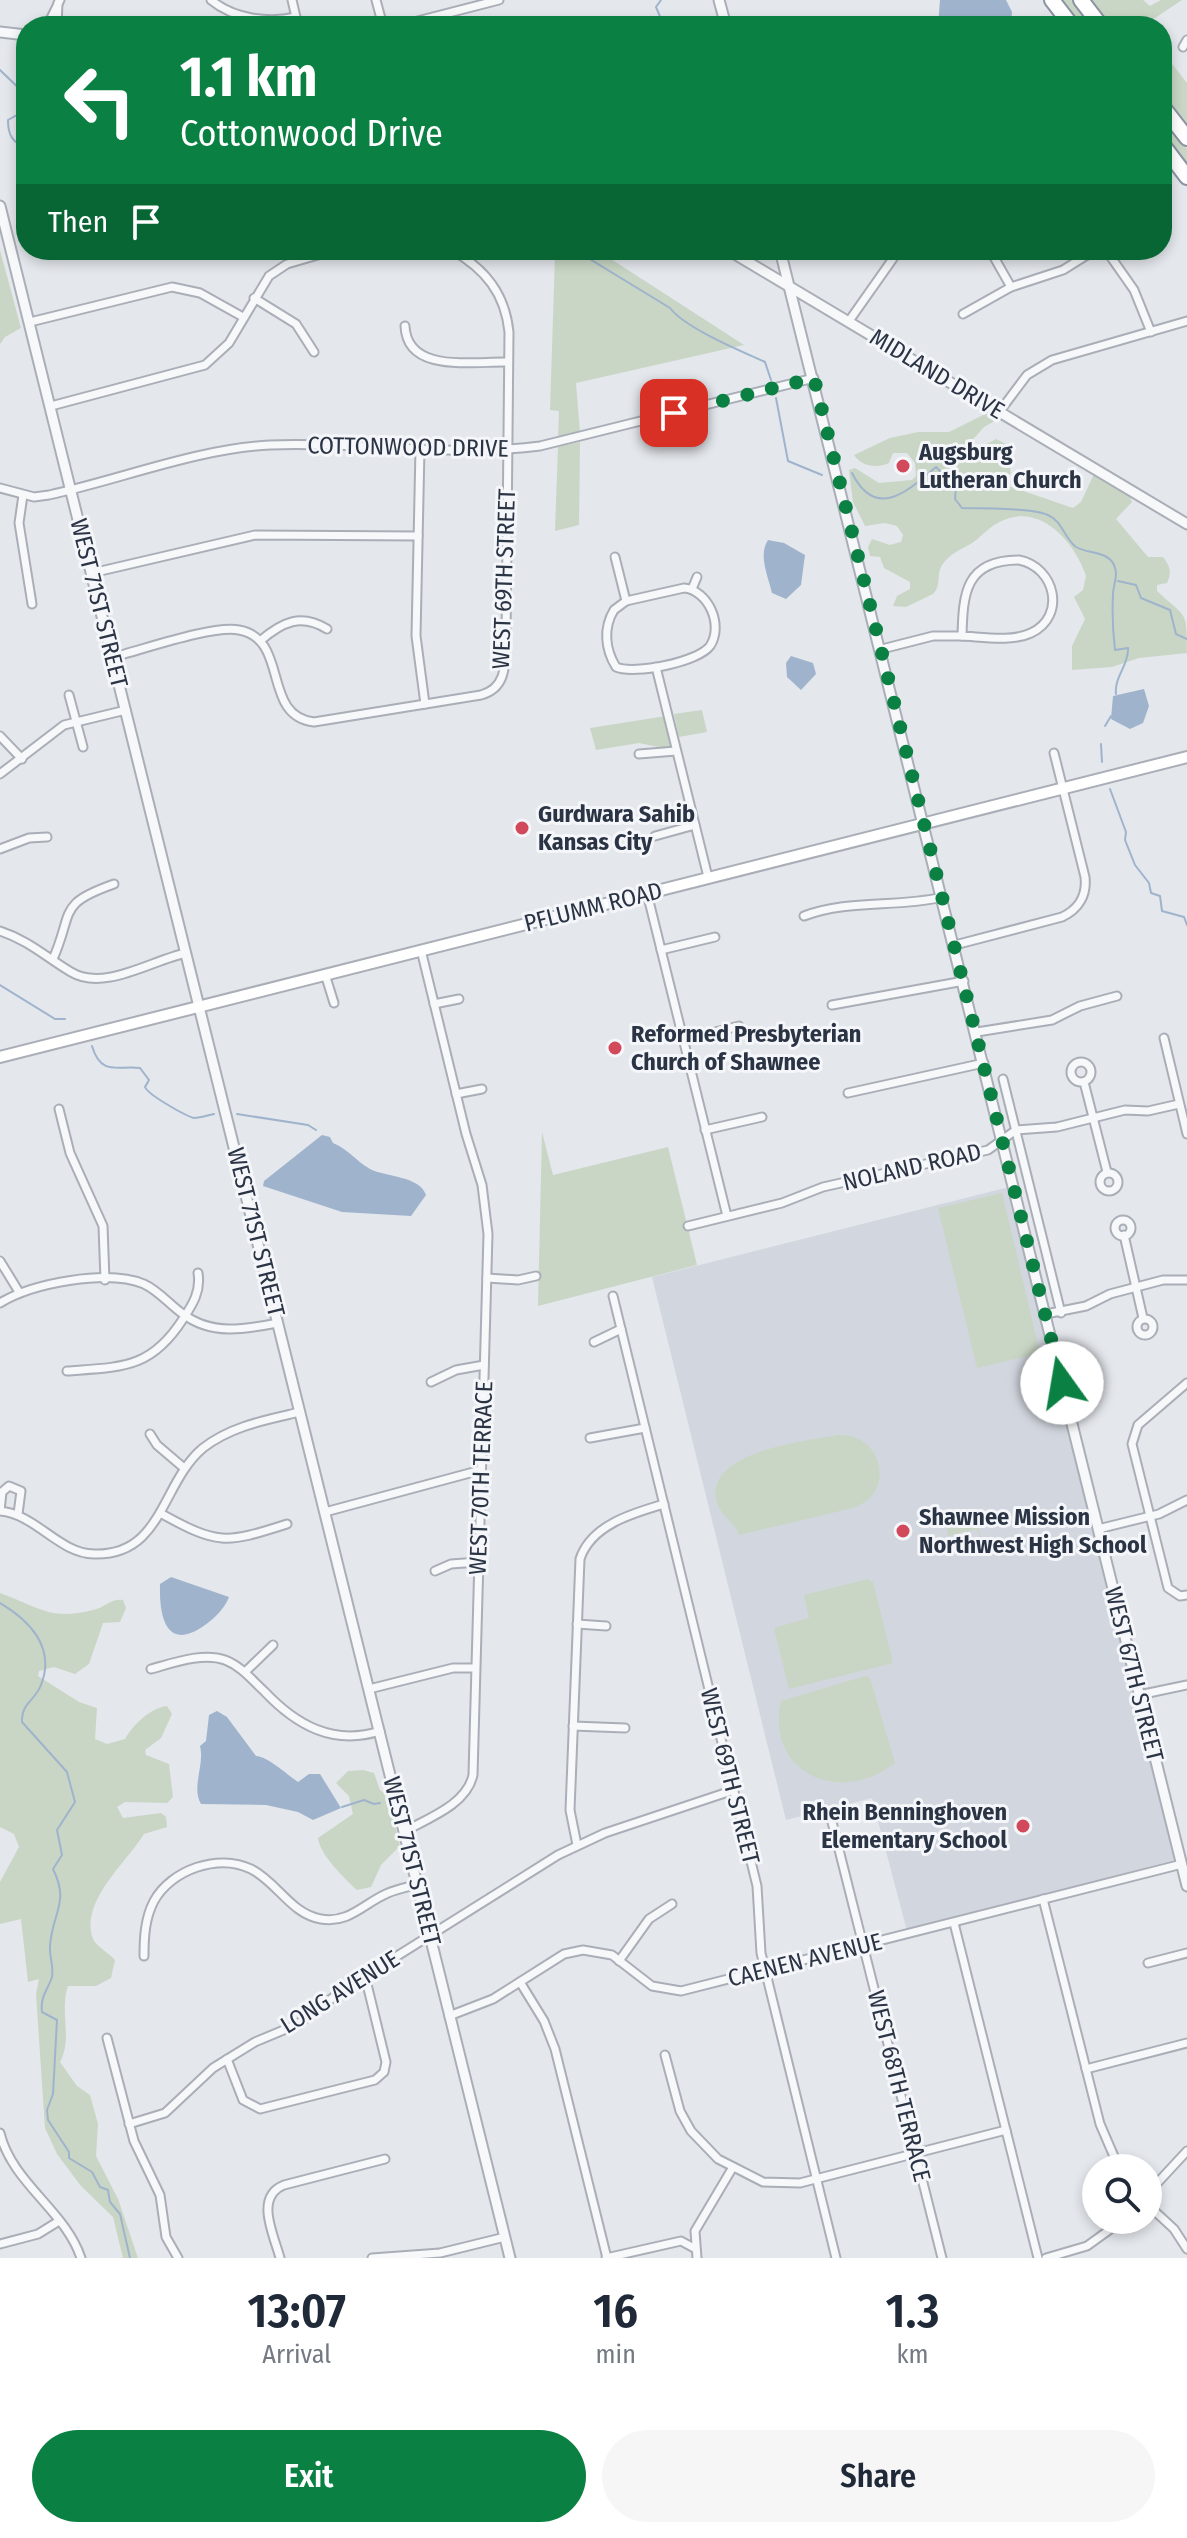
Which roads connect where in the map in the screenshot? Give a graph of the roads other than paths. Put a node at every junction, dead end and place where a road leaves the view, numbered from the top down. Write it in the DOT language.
graph roads {
  1 [pos="211,0"];
  2 [pos="460,0"];
  3 [pos="499,0"];
  4 [pos="1052,0"];
  5 [pos="1081,0"];
  6 [pos="462,9"];
  7 [pos="236,16"];
  8 [pos="436,16"];
  9 [pos="1064,16"];
  10 [pos="1093,16"];
  11 [pos="1172,119"];
  12 [pos="1187,138"];
  13 [pos="1172,157"];
  14 [pos="1187,177"];
  15 [pos="0,206"];
  16 [pos="303,260"];
  17 [pos="467,260"];
  18 [pos="745,260"];
  19 [pos="783,260"];
  20 [pos="892,260"];
  21 [pos="996,260"];
  22 [pos="1079,260"];
  23 [pos="1113,260"];
  24 [pos="790,287"];
  25 [pos="1011,287"];
  26 [pos="254,298"];
  27 [pos="963,314"];
  28 [pos="243,317"];
  29 [pos="849,321"];
  30 [pos="1187,321"];
  31 [pos="30,322"];
  32 [pos="405,326"];
  33 [pos="1151,332"];
  34 [pos="314,352"];
  35 [pos="508,362"];
  36 [pos="814,378"];
  37 [pos="51,406"];
  38 [pos="1000,411"];
  39 [pos="420,449"];
  40 [pos="506,450"];
  41 [pos="0,488"];
  42 [pos="71,490"];
  43 [pos="23,495"];
  44 [pos="1187,524"];
  45 [pos="418,536"];
  46 [pos="615,557"];
  47 [pos="92,573"];
  48 [pos="697,577"];
  49 [pos="692,589"];
  50 [pos="626,601"];
  51 [pos="32,604"];
  52 [pos="327,629"];
  53 [pos="962,636"];
  54 [pos="260,641"];
  55 [pos="882,649"];
  56 [pos="113,657"];
  57 [pos="616,667"];
  58 [pos="656,667"];
  59 [pos="612,677"];
  60 [pos="69,695"];
  61 [pos="425,704"];
  62 [pos="126,710"];
  63 [pos="76,722"];
  64 [pos="0,736"];
  65 [pos="83,747"];
  66 [pos="676,751"];
  67 [pos="1054,753"];
  68 [pos="639,754"];
  69 [pos="1187,757"];
  70 [pos="22,759"];
  71 [pos="0,774"];
  72 [pos="1063,789"];
  73 [pos="925,824"];
  74 [pos="695,825"];
  75 [pos="655,836"];
  76 [pos="47,837"];
  77 [pos="0,849"];
  78 [pos="708,877"];
  79 [pos="114,884"];
  80 [pos="647,893"];
  81 [pos="943,897"];
  82 [pos="804,916"];
  83 [pos="0,931"];
  84 [pos="715,937"];
  85 [pos="955,945"];
  86 [pos="421,950"];
  87 [pos="661,950"];
  88 [pos="186,953"];
  89 [pos="53,959"];
  90 [pos="325,974"];
  91 [pos="964,981"];
  92 [pos="1117,996"];
  93 [pos="459,999"];
  94 [pos="334,1003"];
  95 [pos="434,1004"];
  96 [pos="832,1005"];
  97 [pos="199,1006"];
  98 [pos="739,1026"];
  99 [pos="977,1032"];
  100 [pos="1164,1038"];
  101 [pos="683,1040"];
  102 [pos="1,1053"];
  103 [pos="984,1063"];
  104 [pos="1003,1079"];
  105 [pos="1084,1082"];
  106 [pos="482,1089"];
  107 [pos="848,1093"];
  108 [pos="456,1094"];
  109 [pos="1179,1104"];
  110 [pos="59,1109"];
  111 [pos="762,1117"];
  112 [pos="1092,1118"];
  113 [pos="705,1130"];
  114 [pos="1016,1130"];
  115 [pos="1187,1134"];
  116 [pos="1003,1139"];
  117 [pos="1107,1172"];
  118 [pos="727,1216"];
  119 [pos="688,1226"];
  120 [pos="1124,1235"];
  121 [pos="0,1261"];
  122 [pos="198,1273"];
  123 [pos="536,1276"];
  124 [pos="487,1278"];
  125 [pos="105,1280"];
  126 [pos="1187,1280"];
  127 [pos="1136,1287"];
  128 [pos="19,1292"];
  129 [pos="613,1296"];
  130 [pos="0,1303"];
  131 [pos="1061,1313"];
  132 [pos="1046,1314"];
  133 [pos="185,1316"];
  134 [pos="1143,1318"];
  135 [pos="278,1323"];
  136 [pos="621,1329"];
  137 [pos="594,1342"];
  138 [pos="484,1365"];
  139 [pos="67,1371"];
  140 [pos="431,1382"];
  141 [pos="1187,1383"];
  142 [pos="300,1412"];
  143 [pos="645,1428"];
  144 [pos="150,1434"];
  145 [pos="590,1438"];
  146 [pos="184,1468"];
  147 [pos="481,1470"];
  148 [pos="1187,1500"];
  149 [pos="664,1504"];
  150 [pos="0,1511"];
  151 [pos="325,1512"];
  152 [pos="160,1513"];
  153 [pos="18,1514"];
  154 [pos="1149,1516"];
  155 [pos="287,1524"];
  156 [pos="1098,1529"];
  157 [pos="478,1562"];
  158 [pos="435,1571"];
  159 [pos="1183,1596"];
  160 [pos="577,1624"];
  161 [pos="606,1626"];
  162 [pos="273,1645"];
  163 [pos="475,1668"];
  164 [pos="151,1669"];
  165 [pos="245,1672"];
  166 [pos="1187,1685"];
  167 [pos="369,1689"];
  168 [pos="1139,1695"];
  169 [pos="573,1726"];
  170 [pos="625,1728"];
  171 [pos="380,1731"];
  172 [pos="734,1790"];
  173 [pos="832,1822"];
  174 [pos="405,1831"];
  175 [pos="577,1845"];
  176 [pos="1182,1864"];
  177 [pos="418,1884"];
  178 [pos="1187,1886"];
  179 [pos="1043,1899"];
  180 [pos="672,1904"];
  181 [pos="954,1923"];
  182 [pos="429,1935"];
  183 [pos="863,1946"];
  184 [pos="1187,1953"];
  185 [pos="144,1956"];
  186 [pos="619,1961"];
  187 [pos="1148,1963"];
  188 [pos="765,1971"];
  189 [pos="365,1976"];
  190 [pos="520,1982"];
  191 [pos="449,2016"];
  192 [pos="107,2038"];
  193 [pos="1187,2043"];
  194 [pos="665,2055"];
  195 [pos="227,2059"];
  196 [pos="1086,2069"];
  197 [pos="129,2124"];
  198 [pos="1006,2130"];
  199 [pos="0,2133"];
  200 [pos="2,2149"];
  201 [pos="1187,2151"];
  202 [pos="916,2153"];
  203 [pos="1112,2154"];
  204 [pos="385,2159"];
  205 [pos="733,2167"];
  206 [pos="1162,2178"];
  207 [pos="817,2179"];
  208 [pos="1162,2218"];
  209 [pos="59,2221"];
  210 [pos="695,2231"];
  211 [pos="1104,2234"];
  212 [pos="505,2237"];
  213 [pos="681,2241"];
  214 [pos="0,2244"];
  215 [pos="694,2248"];
  216 [pos="1187,2249"];
  217 [pos="81,2258"];
  218 [pos="178,2258"];
  219 [pos="280,2258"];
  220 [pos="372,2258"];
  221 [pos="510,2258"];
  222 [pos="607,2258"];
  223 [pos="697,2258"];
  224 [pos="836,2258"];
  225 [pos="942,2258"];
  226 [pos="1038,2258"];
  227 [pos="1046,2258"];
  1 -- 7 [label="street"];
  2 -- 6 [label="street"];
  3 -- 6 [label="street"];
  4 -- 9 [label="highway"];
  5 -- 10 [label="highway"];
  6 -- 8 [label="street"];
  11 -- 12 [label="highway"];
  13 -- 14 [label="highway"];
  15 -- 31 [label="street, WEST 71ST STREET"];
  16 -- 26 [label="street"];
  17 -- 35 [label="street, WEST 69TH STREET"];
  18 -- 24 [label="street, MIDLAND DRIVE"];
  19 -- 24 [label="street, WEST 67TH STREET"];
  20 -- 29 [label="street"];
  21 -- 25 [label="street"];
  22 -- 25 [label="street"];
  23 -- 33 [label="street"];
  24 -- 29 [label="street, MIDLAND DRIVE"];
  24 -- 36 [label="street, WEST 67TH STREET"];
  25 -- 27 [label="street"];
  26 -- 28 [label="street"];
  26 -- 34 [label="street"];
  28 -- 31 [label="street"];
  28 -- 37 [label="street"];
  29 -- 38 [label="street, MIDLAND DRIVE"];
  30 -- 33 [label="street"];
  31 -- 37 [label="street, WEST 71ST STREET"];
  32 -- 35 [label="street"];
  33 -- 38 [label="street"];
  35 -- 40 [label="street, WEST 69TH STREET"];
  36 -- 40 [label="street, COTTONWOOD DRIVE"];
  36 -- 55 [label="street, WEST 67TH STREET"];
  37 -- 42 [label="street, WEST 71ST STREET"];
  38 -- 44 [label="street, MIDLAND DRIVE"];
  39 -- 40 [label="street, COTTONWOOD DRIVE"];
  39 -- 42 [label="street, COTTONWOOD DRIVE"];
  39 -- 45 [label="street"];
  40 -- 61 [label="street, WEST 69TH STREET"];
  41 -- 43 [label="street, COTTONWOOD DRIVE"];
  42 -- 43 [label="street, COTTONWOOD DRIVE"];
  42 -- 47 [label="street, WEST 71ST STREET"];
  43 -- 51 [label="street"];
  45 -- 47 [label="street"];
  45 -- 61 [label="street"];
  46 -- 50 [label="street"];
  47 -- 56 [label="street, WEST 71ST STREET"];
  48 -- 49 [label="street"];
  49 -- 50 [label="street"];
  49 -- 58 [label="street"];
  50 -- 57 [label="street"];
  52 -- 54 [label="street"];
  53 -- 53 [label="street"];
  53 -- 55 [label="street"];
  54 -- 56 [label="street"];
  54 -- 61 [label="street"];
  55 -- 73 [label="street, WEST 67TH STREET"];
  56 -- 62 [label="street, WEST 71ST STREET"];
  57 -- 58 [label="street"];
  57 -- 59 [label="street"];
  58 -- 66 [label="street"];
  60 -- 63 [label="street"];
  62 -- 63 [label="street"];
  62 -- 88 [label="street, WEST 71ST STREET"];
  63 -- 65 [label="street"];
  63 -- 70 [label="street"];
  64 -- 70 [label="street"];
  66 -- 68 [label="street"];
  66 -- 74 [label="street"];
  67 -- 72 [label="street"];
  69 -- 72 [label="main road, PFLUMM ROAD"];
  70 -- 71 [label="street"];
  72 -- 73 [label="main road, PFLUMM ROAD"];
  72 -- 85 [label="street"];
  73 -- 78 [label="main road, PFLUMM ROAD"];
  73 -- 81 [label="street, WEST 67TH STREET"];
  74 -- 75 [label="street"];
  74 -- 78 [label="street"];
  76 -- 77 [label="street"];
  78 -- 80 [label="main road, PFLUMM ROAD"];
  79 -- 89 [label="street"];
  80 -- 86 [label="main road, PFLUMM ROAD"];
  80 -- 87 [label="street"];
  81 -- 82 [label="street"];
  81 -- 85 [label="street, WEST 67TH STREET"];
  83 -- 89 [label="street"];
  84 -- 87 [label="street"];
  85 -- 91 [label="street, WEST 67TH STREET"];
  86 -- 90 [label="main road, PFLUMM ROAD"];
  86 -- 95 [label="street, WEST 70TH TERRACE"];
  87 -- 101 [label="street"];
  88 -- 89 [label="street"];
  88 -- 97 [label="street, WEST 71ST STREET"];
  90 -- 94 [label="street"];
  90 -- 97 [label="main road, PFLUMM ROAD"];
  91 -- 96 [label="street"];
  91 -- 99 [label="street, WEST 67TH STREET"];
  92 -- 99 [label="street"];
  93 -- 95 [label="street"];
  95 -- 108 [label="street, WEST 70TH TERRACE"];
  97 -- 102 [label="main road, PFLUMM ROAD"];
  97 -- 135 [label="street, WEST 71ST STREET"];
  98 -- 101 [label="street"];
  99 -- 103 [label="street, WEST 67TH STREET"];
  100 -- 109 [label="street"];
  101 -- 113 [label="street"];
  103 -- 107 [label="street"];
  103 -- 116 [label="street, WEST 67TH STREET"];
  104 -- 114 [label="street"];
  105 -- 112 [label="street"];
  106 -- 108 [label="street"];
  108 -- 124 [label="street, WEST 70TH TERRACE"];
  109 -- 112 [label="street"];
  109 -- 115 [label="street"];
  110 -- 125 [label="street"];
  111 -- 113 [label="street"];
  112 -- 114 [label="street"];
  112 -- 117 [label="street"];
  113 -- 118 [label="street"];
  114 -- 116 [label="street, NOLAND ROAD"];
  114 -- 131 [label="street"];
  116 -- 118 [label="street, NOLAND ROAD"];
  116 -- 132 [label="street, WEST 67TH STREET"];
  118 -- 119 [label="street, NOLAND ROAD"];
  120 -- 127 [label="street"];
  121 -- 128 [label="street"];
  122 -- 133 [label="street"];
  123 -- 124 [label="street"];
  124 -- 138 [label="street, WEST 70TH TERRACE"];
  125 -- 128 [label="street"];
  125 -- 133 [label="street"];
  126 -- 127 [label="street"];
  127 -- 131 [label="street"];
  127 -- 134 [label="street"];
  128 -- 130 [label="street"];
  129 -- 136 [label="street, WEST 69TH STREET"];
  131 -- 132 [label="street"];
  132 -- 156 [label="street, WEST 67TH STREET"];
  133 -- 135 [label="street"];
  133 -- 139 [label="street"];
  135 -- 142 [label="street, WEST 71ST STREET"];
  136 -- 137 [label="street"];
  136 -- 143 [label="street, WEST 69TH STREET"];
  138 -- 140 [label="street"];
  138 -- 147 [label="street, WEST 70TH TERRACE"];
  141 -- 154 [label="street"];
  142 -- 146 [label="street"];
  142 -- 151 [label="street, WEST 71ST STREET"];
  143 -- 145 [label="street"];
  143 -- 149 [label="street, WEST 69TH STREET"];
  144 -- 146 [label="street"];
  146 -- 152 [label="street"];
  147 -- 151 [label="street"];
  147 -- 157 [label="street, WEST 70TH TERRACE"];
  148 -- 154 [label="street"];
  149 -- 160 [label="street"];
  149 -- 172 [label="street, WEST 69TH STREET"];
  150 -- 153 [label="street"];
  150 -- 153 [label="street"];
  151 -- 167 [label="street, WEST 71ST STREET"];
  152 -- 153 [label="street"];
  152 -- 155 [label="street"];
  154 -- 156 [label="street"];
  154 -- 159 [label="street"];
  156 -- 168 [label="street, WEST 67TH STREET"];
  157 -- 158 [label="street"];
  157 -- 163 [label="street, WEST 70TH TERRACE"];
  160 -- 161 [label="street"];
  160 -- 169 [label="street"];
  162 -- 165 [label="street"];
  163 -- 167 [label="street"];
  163 -- 174 [label="street, WEST 70TH TERRACE"];
  164 -- 165 [label="street"];
  165 -- 171 [label="street"];
  166 -- 168 [label="street"];
  167 -- 171 [label="street, WEST 71ST STREET"];
  168 -- 176 [label="street, WEST 67TH STREET"];
  169 -- 170 [label="street"];
  169 -- 175 [label="street"];
  171 -- 174 [label="street, WEST 71ST STREET"];
  172 -- 175 [label="street, LONG AVENUE"];
  172 -- 188 [label="street, WEST 69TH STREET"];
  173 -- 183 [label="street, WEST 68TH TERRACE"];
  174 -- 177 [label="street, WEST 71ST STREET"];
  175 -- 182 [label="street, LONG AVENUE"];
  176 -- 178 [label="street, WEST 67TH STREET"];
  176 -- 179 [label="street, CAENEN AVENUE"];
  177 -- 182 [label="street, WEST 71ST STREET"];
  177 -- 185 [label="street"];
  179 -- 181 [label="street, CAENEN AVENUE"];
  179 -- 196 [label="street"];
  180 -- 186 [label="street"];
  181 -- 183 [label="street, CAENEN AVENUE"];
  181 -- 198 [label="street"];
  182 -- 189 [label="street, LONG AVENUE"];
  182 -- 191 [label="street, WEST 71ST STREET"];
  183 -- 188 [label="street, CAENEN AVENUE"];
  183 -- 202 [label="street, WEST 68TH TERRACE"];
  184 -- 187 [label="street"];
  186 -- 188 [label="street, CAENEN AVENUE"];
  186 -- 190 [label="street, CAENEN AVENUE"];
  188 -- 207 [label="street, WEST 69TH STREET"];
  189 -- 195 [label="street, LONG AVENUE"];
  189 -- 195 [label="street"];
  190 -- 191 [label="street, CAENEN AVENUE"];
  190 -- 222 [label="street"];
  191 -- 212 [label="street, WEST 71ST STREET"];
  192 -- 197 [label="street"];
  193 -- 196 [label="street"];
  194 -- 205 [label="street"];
  195 -- 197 [label="street, LONG AVENUE"];
  196 -- 203 [label="street"];
  197 -- 218 [label="street"];
  198 -- 202 [label="street"];
  198 -- 226 [label="street"];
  199 -- 200 [label="street"];
  200 -- 209 [label="street"];
  201 -- 206 [label="street"];
  202 -- 207 [label="street"];
  202 -- 225 [label="street, WEST 68TH TERRACE"];
  204 -- 219 [label="street"];
  205 -- 207 [label="street"];
  205 -- 210 [label="street"];
  207 -- 224 [label="street, WEST 69TH STREET"];
  208 -- 216 [label="street"];
  209 -- 214 [label="street"];
  209 -- 217 [label="street"];
  210 -- 213 [label="street"];
  210 -- 215 [label="street"];
  211 -- 227 [label="street"];
  212 -- 220 [label="street"];
  212 -- 221 [label="street, WEST 71ST STREET"];
  213 -- 215 [label="street"];
  213 -- 222 [label="street"];
  215 -- 223 [label="street"];
}
